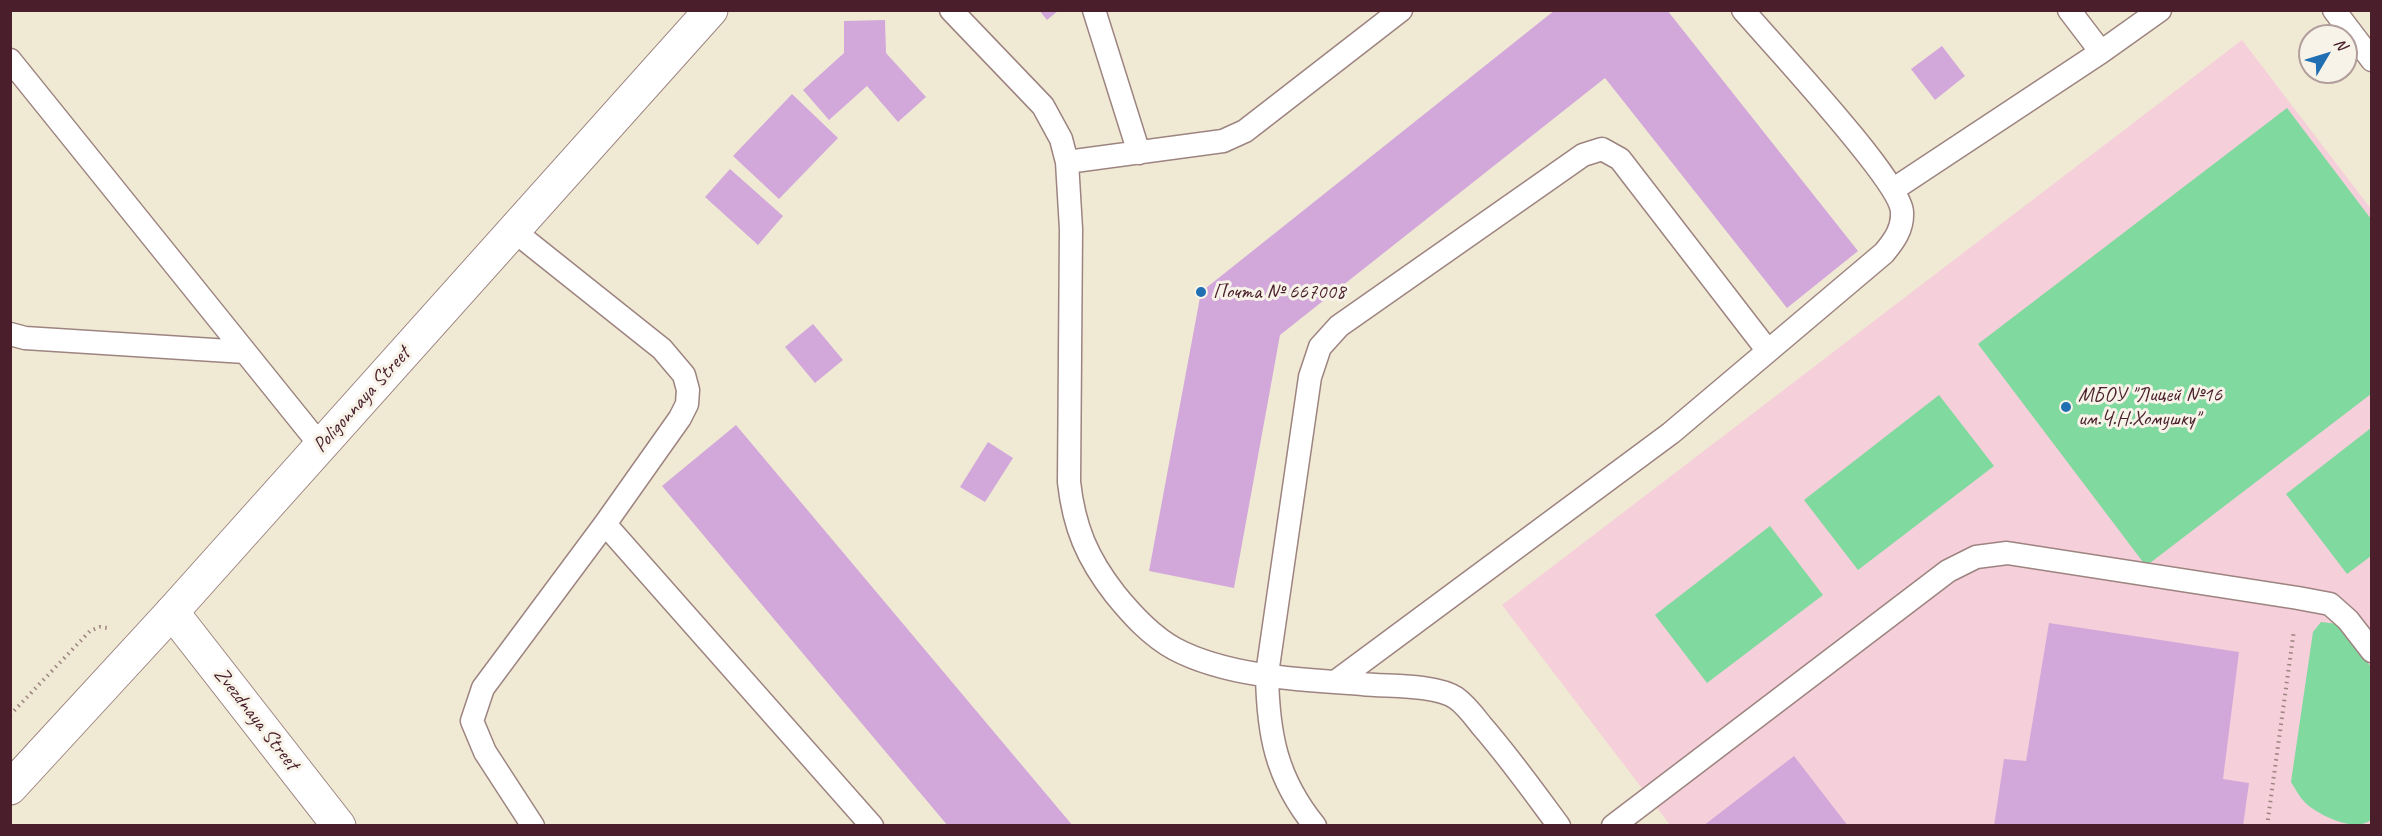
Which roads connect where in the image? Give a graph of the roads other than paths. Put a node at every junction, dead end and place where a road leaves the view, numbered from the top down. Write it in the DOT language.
graph roads {
  1 [pos="711,10"];
  2 [pos="951,10"];
  3 [pos="1094,10"];
  4 [pos="1401,10"];
  5 [pos="1743,10"];
  6 [pos="2069,10"];
  7 [pos="2160,10"];
  8 [pos="2334,10"];
  9 [pos="2102,52"];
  10 [pos="10,60"];
  11 [pos="2372,60"];
  12 [pos="1139,153"];
  13 [pos="1067,162"];
  14 [pos="1893,189"];
  15 [pos="514,231"];
  16 [pos="10,334"];
  17 [pos="1768,351"];
  18 [pos="245,352"];
  19 [pos="321,446"];
  20 [pos="605,524"];
  21 [pos="172,612"];
  22 [pos="2372,651"];
  23 [pos="1267,674"];
  24 [pos="1335,682"];
  25 [pos="10,788"];
  26 [pos="339,825"];
  27 [pos="533,825"];
  28 [pos="872,825"];
  29 [pos="1315,825"];
  30 [pos="1559,825"];
  31 [pos="1613,825"];
  1 -- 15 [label="street, Poligonnaya Street"];
  2 -- 13 [label="lane"];
  3 -- 12 [label="lane"];
  4 -- 12 [label="lane"];
  5 -- 14 [label="lane"];
  6 -- 9 [label="lane"];
  7 -- 9 [label="lane"];
  8 -- 11 [label="lane"];
  9 -- 14 [label="lane"];
  10 -- 18 [label="lane"];
  12 -- 13 [label="lane"];
  13 -- 23 [label="lane"];
  14 -- 17 [label="lane"];
  15 -- 19 [label="street, Poligonnaya Street"];
  15 -- 20 [label="lane"];
  16 -- 18 [label="lane"];
  17 -- 23 [label="lane"];
  17 -- 24 [label="lane"];
  18 -- 19 [label="lane"];
  19 -- 21 [label="street, Poligonnaya Street"];
  20 -- 27 [label="lane"];
  20 -- 28 [label="lane"];
  21 -- 25 [label="street, Poligonnaya Street"];
  21 -- 26 [label="street, Zvezdnaya Street"];
  22 -- 31 [label="lane"];
  23 -- 24 [label="lane"];
  23 -- 29 [label="lane"];
  24 -- 30 [label="lane"];
}
